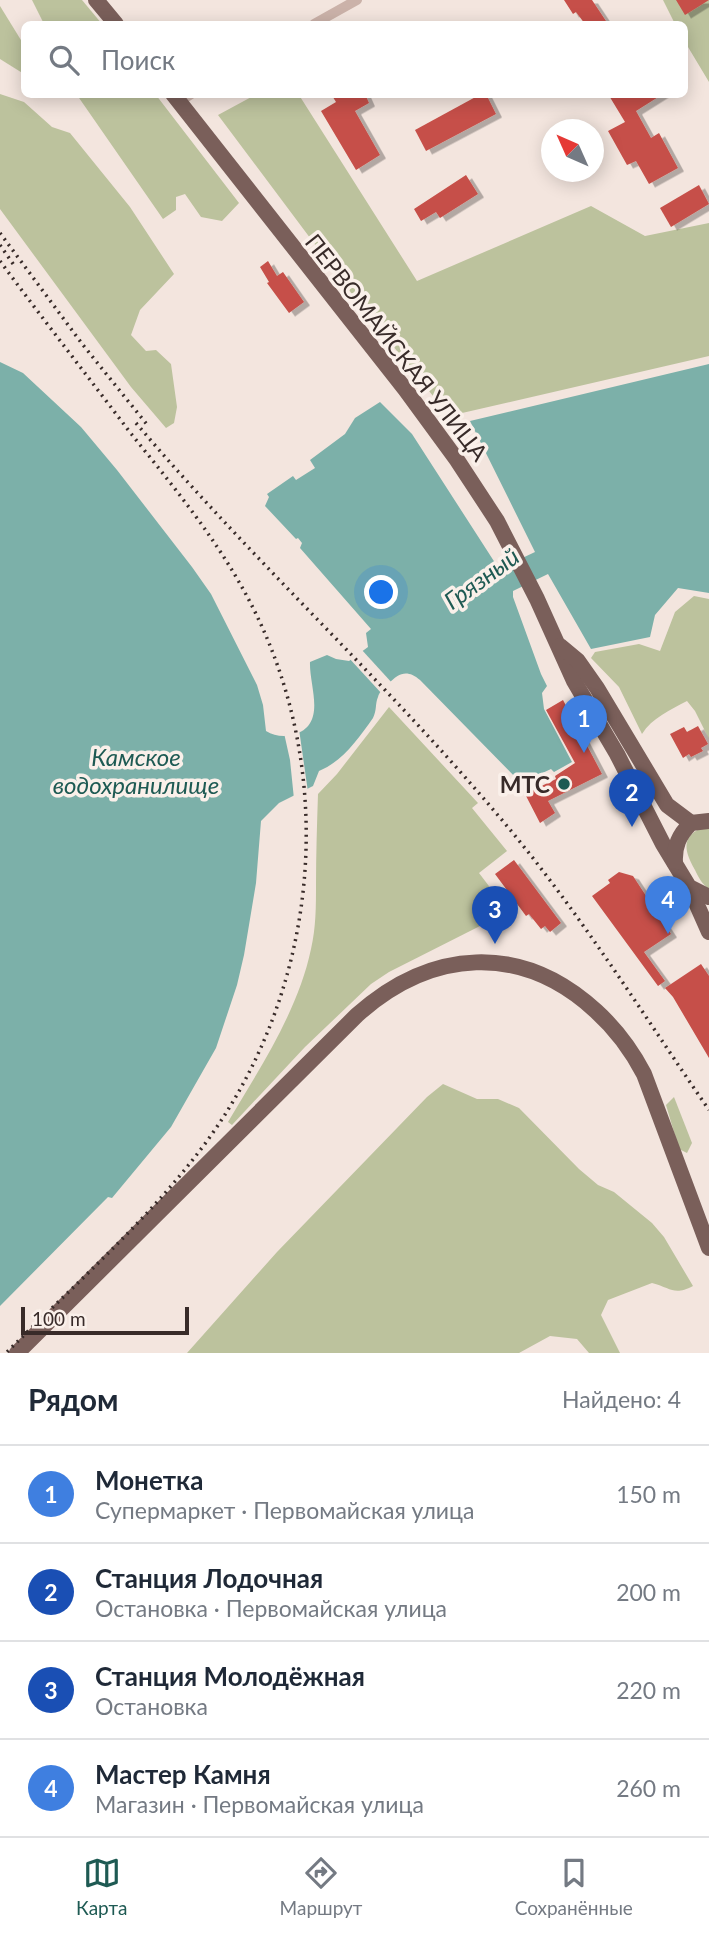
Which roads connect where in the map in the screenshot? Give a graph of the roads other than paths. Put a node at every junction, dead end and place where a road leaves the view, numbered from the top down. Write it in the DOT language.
graph roads {
  1 [pos="96,0"];
  2 [pos="357,0"];
  3 [pos="114,21"];
  4 [pos="319,21"];
  5 [pos="182,98"];
  6 [pos="558,644"];
  7 [pos="709,821"];
  8 [pos="691,823"];
  9 [pos="675,863"];
  10 [pos="689,887"];
  11 [pos="709,897"];
  12 [pos="709,932"];
  13 [pos="709,1248"];
  14 [pos="17,1353"];
  1 -- 3 [label="main road"];
  2 -- 4 [label="street"];
  5 -- 6 [label="main road, ПЕРВОМАЙСКАЯ УЛИЦА"];
  6 -- 8 [label="main road, ПЕРВОМАЙСКАЯ УЛИЦА"];
  6 -- 9 [label="main road, ПЕРВОМАЙСКАЯ УЛИЦА"];
  7 -- 8 [label="main road"];
  8 -- 9 [label="main road"];
  9 -- 10 [label="main road, ПЕРВОМАЙСКАЯ УЛИЦА"];
  10 -- 11 [label="main road"];
  10 -- 12 [label="main road"];
  13 -- 14 [label="main road"];
}
